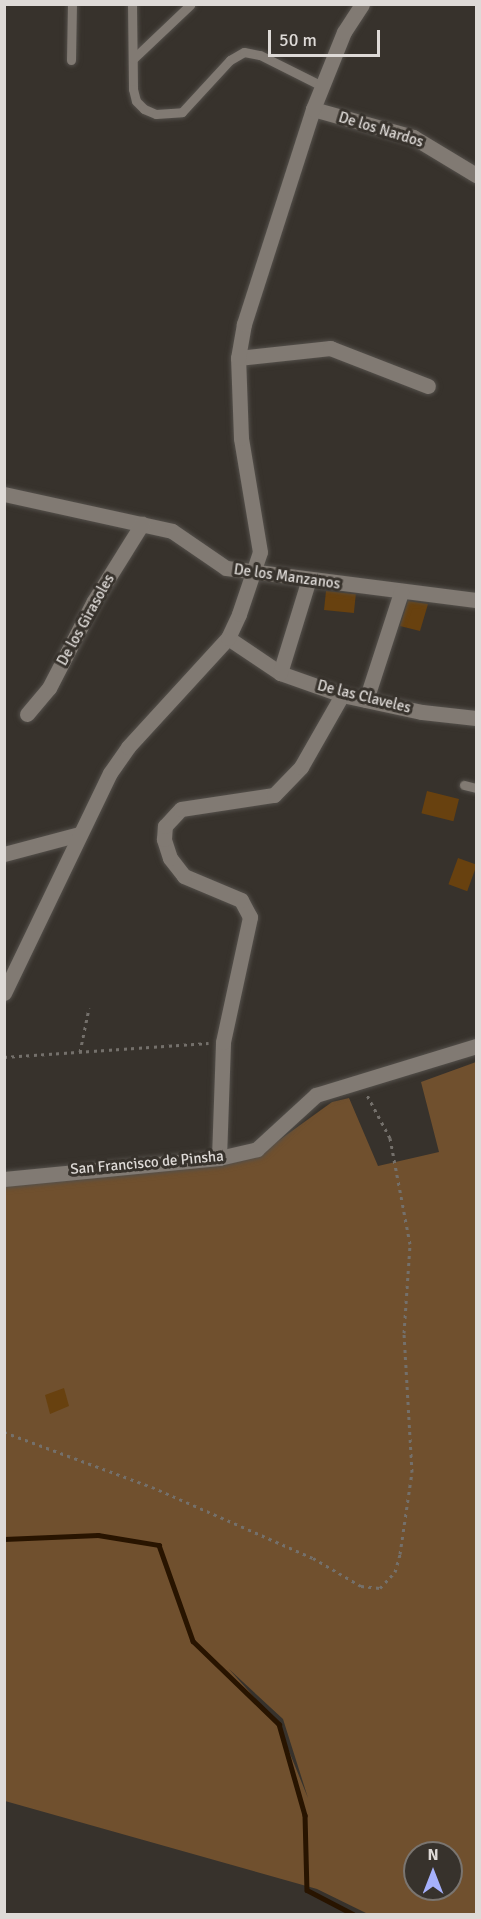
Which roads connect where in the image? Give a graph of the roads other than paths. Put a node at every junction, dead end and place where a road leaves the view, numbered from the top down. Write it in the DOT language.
graph roads {
  1 [pos="72,4"];
  2 [pos="132,4"];
  3 [pos="362,4"];
  4 [pos="190,5"];
  5 [pos="133,59"];
  6 [pos="72,60"];
  7 [pos="322,87"];
  8 [pos="313,109"];
  9 [pos="477,175"];
  10 [pos="238,358"];
  11 [pos="428,386"];
  12 [pos="4,494"];
  13 [pos="142,524"];
  14 [pos="252,572"];
  15 [pos="309,579"];
  16 [pos="401,592"];
  17 [pos="477,600"];
  18 [pos="228,638"];
  19 [pos="280,673"];
  20 [pos="342,695"];
  21 [pos="366,700"];
  22 [pos="27,714"];
  23 [pos="477,718"];
  24 [pos="464,785"];
  25 [pos="477,788"];
  26 [pos="79,834"];
  27 [pos="4,854"];
  28 [pos="4,993"];
  29 [pos="477,1046"];
  30 [pos="219,1158"];
  31 [pos="4,1179"];
  1 -- 6 [label="lane"];
  2 -- 5 [label="lane"];
  3 -- 7 [label="street"];
  4 -- 5 [label="lane"];
  5 -- 7 [label="lane"];
  7 -- 8 [label="street"];
  8 -- 9 [label="street, De los Nardos"];
  8 -- 10 [label="street"];
  10 -- 11 [label="street"];
  10 -- 14 [label="street"];
  12 -- 13 [label="street, De los Manzanos"];
  13 -- 14 [label="street, De los Manzanos"];
  13 -- 22 [label="street, De los Girasoles"];
  14 -- 15 [label="street, De los Manzanos"];
  14 -- 18 [label="street"];
  15 -- 16 [label="street, De los Manzanos"];
  15 -- 19 [label="street"];
  16 -- 17 [label="street, De los Manzanos"];
  16 -- 21 [label="street"];
  18 -- 19 [label="street, De las Claveles"];
  18 -- 26 [label="street"];
  19 -- 20 [label="street, De las Claveles"];
  20 -- 21 [label="street, De las Claveles"];
  20 -- 30 [label="street"];
  21 -- 23 [label="street, De las Claveles"];
  24 -- 25 [label="lane"];
  26 -- 27 [label="street"];
  26 -- 28 [label="street"];
  29 -- 30 [label="street, San Francisco de Pinsha"];
  30 -- 31 [label="street, San Francisco de Pinsha"];
}
